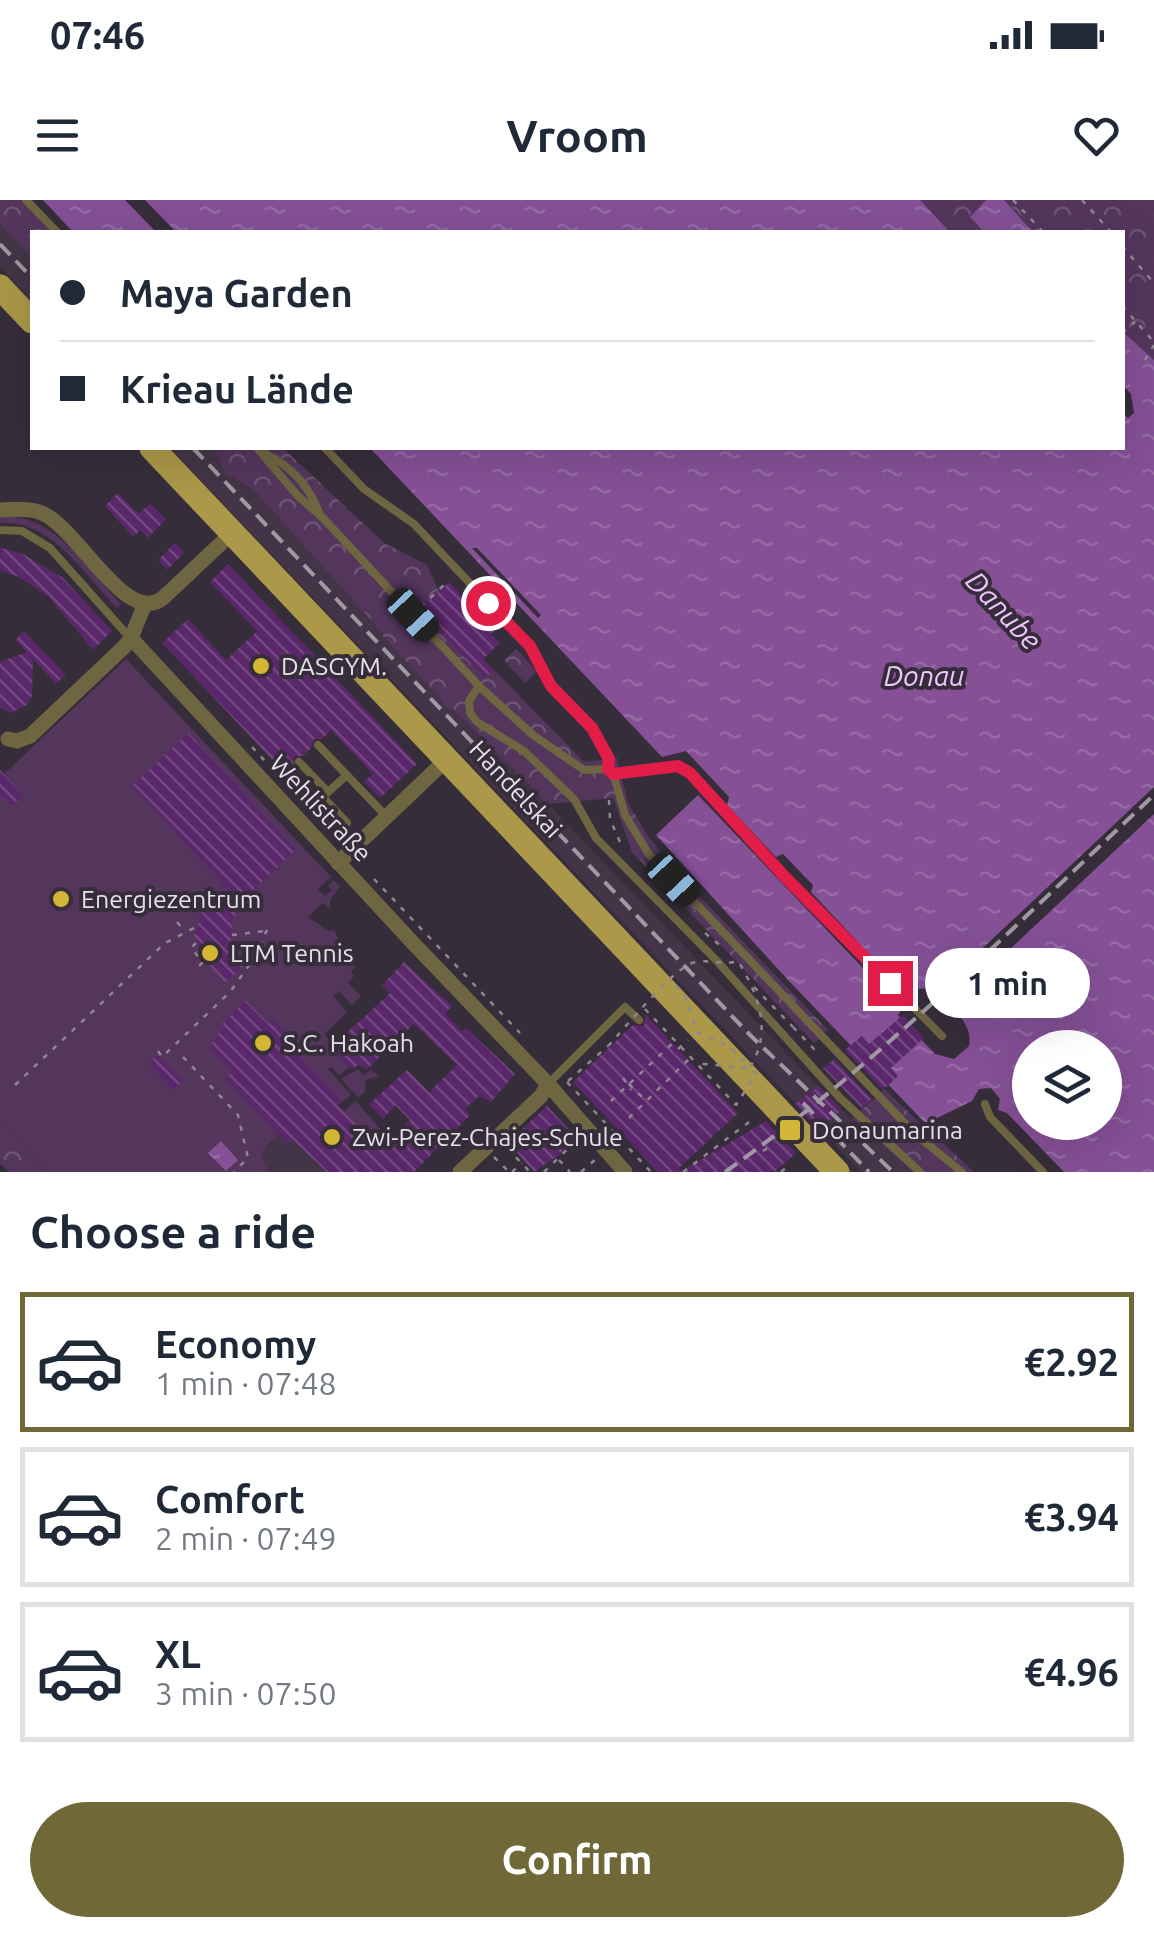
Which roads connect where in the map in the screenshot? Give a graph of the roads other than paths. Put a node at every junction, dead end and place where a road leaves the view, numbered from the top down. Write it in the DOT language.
graph roads {
  1 [pos="26,200"];
  2 [pos="55,230"];
  3 [pos="0,286"];
  4 [pos="30,319"];
  5 [pos="154,450"];
  6 [pos="260,450"];
  7 [pos="327,450"];
  8 [pos="0,510"];
  9 [pos="0,530"];
  10 [pos="232,533"];
  11 [pos="144,606"];
  12 [pos="131,638"];
  13 [pos="479,686"];
  14 [pos="8,739"];
  15 [pos="318,745"];
  16 [pos="447,759"];
  17 [pos="299,762"];
  18 [pos="610,771"];
  19 [pos="347,774"];
  20 [pos="328,792"];
  21 [pos="386,816"];
  22 [pos="347,823"];
  23 [pos="338,862"];
  24 [pos="640,1020"];
  25 [pos="942,1036"];
  26 [pos="548,1084"];
  27 [pos="986,1104"];
  28 [pos="584,1133"];
  29 [pos="460,1172"];
  30 [pos="624,1172"];
  31 [pos="638,1172"];
  32 [pos="837,1172"];
  33 [pos="920,1172"];
  34 [pos="962,1172"];
  35 [pos="1043,1172"];
  1 -- 2 [label="lane"];
  3 -- 4 [label="main road"];
  5 -- 10 [label="main road, Handelskai"];
  6 -- 13 [label="lane"];
  7 -- 18 [label="lane"];
  8 -- 11 [label="street"];
  9 -- 12 [label="lane"];
  10 -- 11 [label="street"];
  10 -- 16 [label="main road, Handelskai"];
  11 -- 12 [label="street"];
  12 -- 14 [label="street"];
  12 -- 23 [label="street, Wehlistraße"];
  13 -- 18 [label="lane"];
  13 -- 33 [label="lane"];
  15 -- 19 [label="lane"];
  16 -- 21 [label="street"];
  16 -- 32 [label="main road, Handelskai"];
  17 -- 20 [label="lane"];
  18 -- 25 [label="lane"];
  18 -- 34 [label="lane"];
  19 -- 20 [label="lane"];
  19 -- 21 [label="lane"];
  20 -- 22 [label="lane"];
  21 -- 23 [label="street"];
  23 -- 26 [label="street, Wehlistraße"];
  24 -- 26 [label="lane"];
  26 -- 28 [label="street, Wehlistraße"];
  26 -- 29 [label="street"];
  27 -- 35 [label="lane"];
  28 -- 30 [label="street, Wehlistraße"];
  28 -- 31 [label="street, Wehlistraße"];
}
